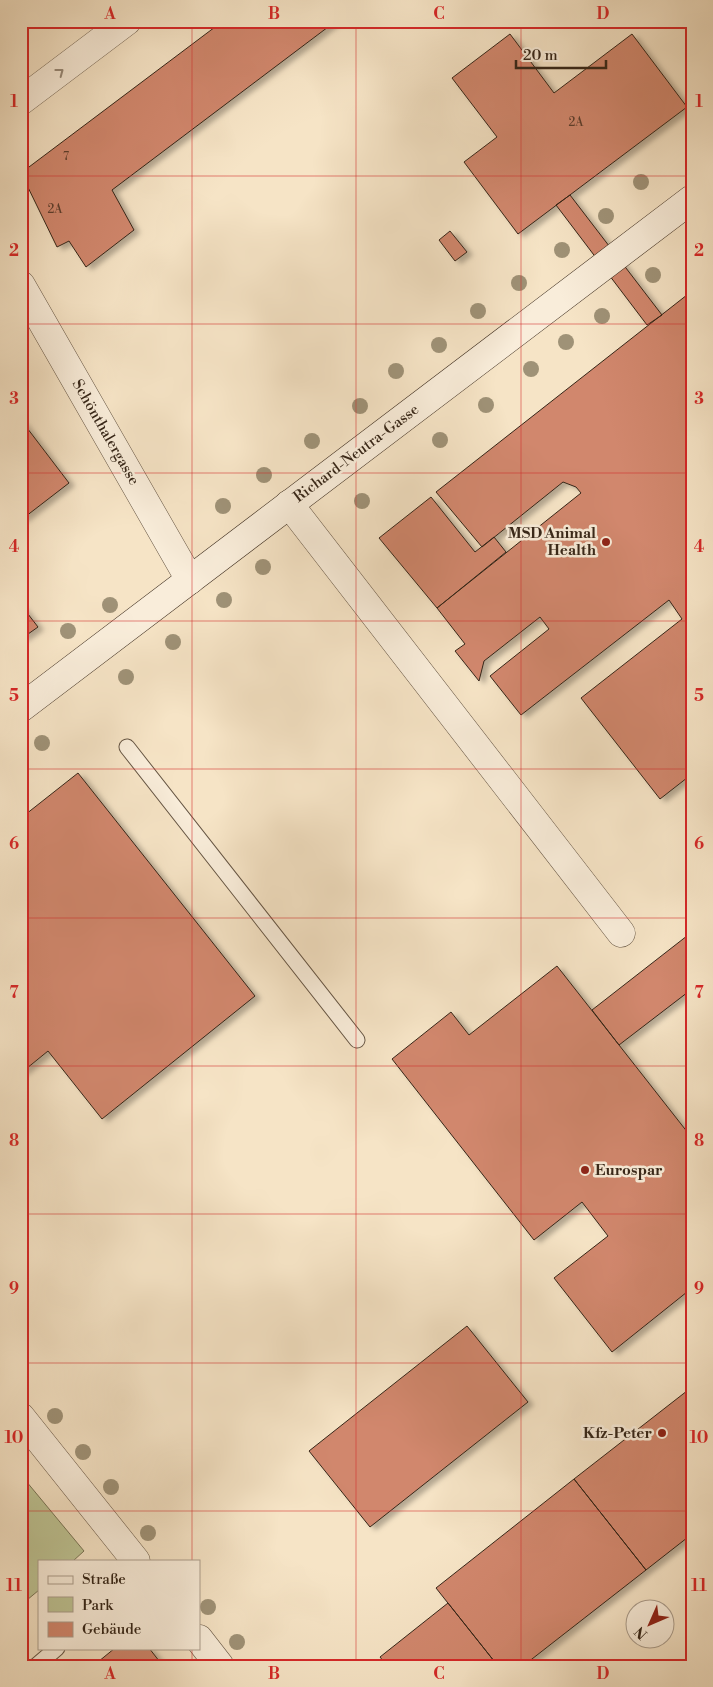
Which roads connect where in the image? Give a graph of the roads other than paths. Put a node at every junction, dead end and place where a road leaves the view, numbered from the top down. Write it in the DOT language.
graph roads {
  1 [pos="127,21"];
  2 [pos="21,101"];
  3 [pos="692,200"];
  4 [pos="21,285"];
  5 [pos="289,504"];
  6 [pos="190,580"];
  7 [pos="21,708"];
  8 [pos="127,747"];
  9 [pos="622,933"];
  10 [pos="357,1040"];
  11 [pos="21,1417"];
  12 [pos="135,1560"];
  13 [pos="200,1640"];
  14 [pos="55,1650"];
  15 [pos="36,1666"];
  16 [pos="220,1666"];
  2 -- 1 [label="street, one-way"];
  3 -- 5 [label="street, Richard-Neutra-Gasse"];
  4 -- 6 [label="street, Schönthalergasse"];
  5 -- 6 [label="street, Richard-Neutra-Gasse"];
  5 -- 9 [label="street"];
  6 -- 7 [label="street, Richard-Neutra-Gasse"];
  8 -- 10 [label="lane"];
  11 -- 12 [label="street"];
  13 -- 16 [label="street"];
  14 -- 15 [label="lane"];
}
